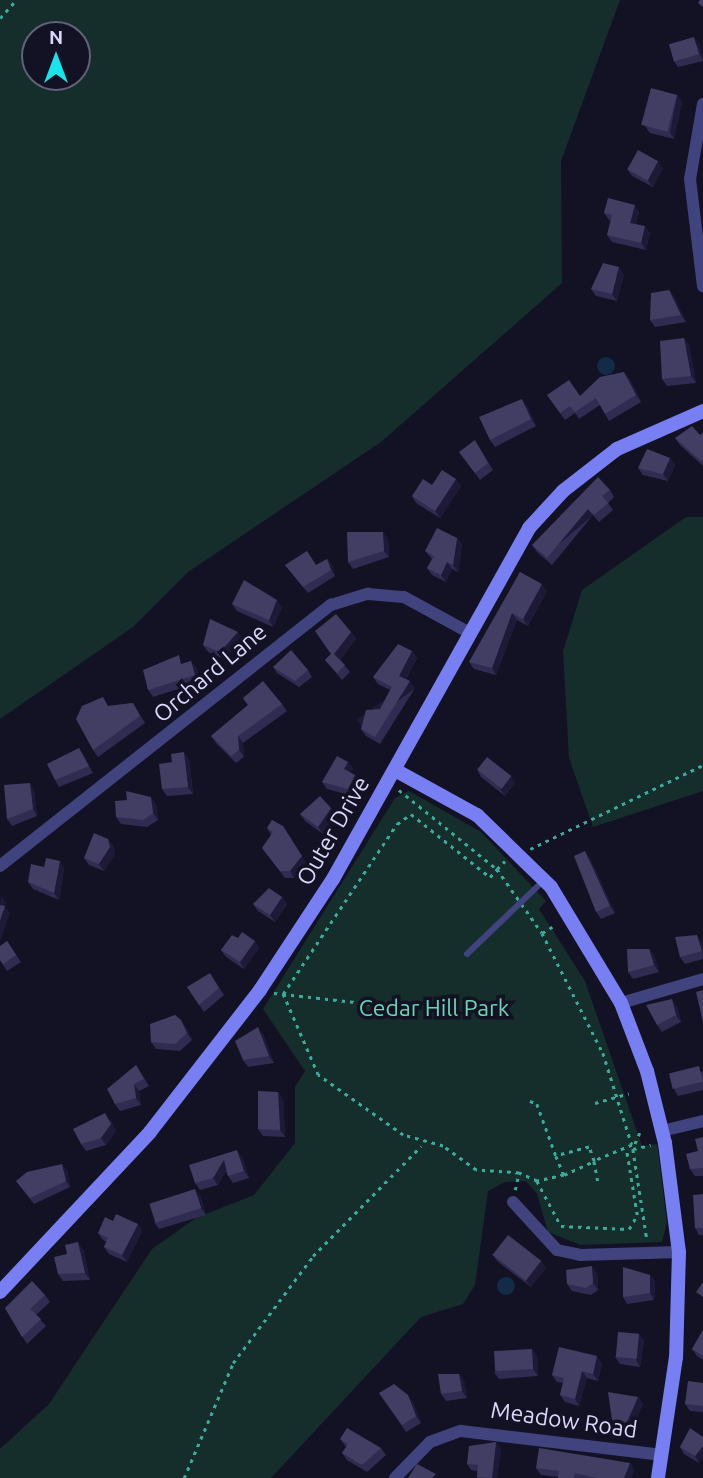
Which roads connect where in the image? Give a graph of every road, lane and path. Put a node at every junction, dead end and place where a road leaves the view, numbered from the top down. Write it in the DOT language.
graph roads {
  1 [pos="16,0"];
  2 [pos="0,18"];
  3 [pos="703,104"];
  4 [pos="703,286"];
  5 [pos="703,411"];
  6 [pos="468,632"];
  7 [pos="703,765"];
  8 [pos="395,770"];
  9 [pos="387,783"];
  10 [pos="520,851"];
  11 [pos="0,866"];
  12 [pos="497,869"];
  13 [pos="545,879"];
  14 [pos="521,902"];
  15 [pos="552,927"];
  16 [pos="542,933"];
  17 [pos="467,954"];
  18 [pos="703,979"];
  19 [pos="263,986"];
  20 [pos="283,995"];
  21 [pos="621,1003"];
  22 [pos="372,1004"];
  23 [pos="629,1093"];
  24 [pos="617,1096"];
  25 [pos="530,1101"];
  26 [pos="595,1103"];
  27 [pos="703,1121"];
  28 [pos="640,1133"];
  29 [pos="664,1137"];
  30 [pos="422,1144"];
  31 [pos="632,1147"];
  32 [pos="626,1148"];
  33 [pos="556,1156"];
  34 [pos="594,1161"];
  35 [pos="519,1173"];
  36 [pos="564,1175"];
  37 [pos="537,1181"];
  38 [pos="598,1181"];
  39 [pos="513,1202"];
  40 [pos="679,1252"];
  41 [pos="649,1253"];
  42 [pos="0,1292"];
  43 [pos="661,1455"];
  44 [pos="184,1478"];
  45 [pos="395,1478"];
  46 [pos="658,1478"];
  1 -- 2 [label="path"];
  3 -- 4 [label="street"];
  5 -- 6 [label="street, Outer Drive"];
  6 -- 8 [label="street, Outer Drive"];
  6 -- 11 [label="street, Orchard Lane"];
  7 -- 10 [label="path"];
  8 -- 9 [label="street, Outer Drive"];
  8 -- 10 [label="street"];
  9 -- 12 [label="path"];
  9 -- 19 [label="street, Outer Drive"];
  10 -- 12 [label="path"];
  10 -- 13 [label="street"];
  12 -- 14 [label="path"];
  12 -- 20 [label="path"];
  13 -- 14 [label="lane"];
  13 -- 21 [label="street"];
  14 -- 16 [label="path"];
  14 -- 17 [label="lane"];
  15 -- 16 [label="path"];
  16 -- 24 [label="path"];
  18 -- 21 [label="street"];
  19 -- 20 [label="path"];
  19 -- 42 [label="street, Outer Drive"];
  20 -- 22 [label="path"];
  20 -- 30 [label="path"];
  21 -- 29 [label="street"];
  23 -- 24 [label="path"];
  24 -- 26 [label="path"];
  24 -- 31 [label="path"];
  25 -- 33 [label="path"];
  27 -- 29 [label="street"];
  28 -- 31 [label="path"];
  29 -- 31 [label="path"];
  29 -- 40 [label="street"];
  30 -- 35 [label="path"];
  30 -- 44 [label="path"];
  31 -- 32 [label="path"];
  31 -- 41 [label="path"];
  32 -- 34 [label="path"];
  32 -- 37 [label="path"];
  33 -- 34 [label="path"];
  33 -- 36 [label="path"];
  34 -- 36 [label="path"];
  34 -- 38 [label="path"];
  35 -- 37 [label="path"];
  35 -- 39 [label="path"];
  36 -- 37 [label="path"];
  39 -- 41 [label="street"];
  40 -- 41 [label="street"];
  40 -- 43 [label="street"];
  43 -- 45 [label="street, Meadow Road"];
  43 -- 46 [label="street"];
}
